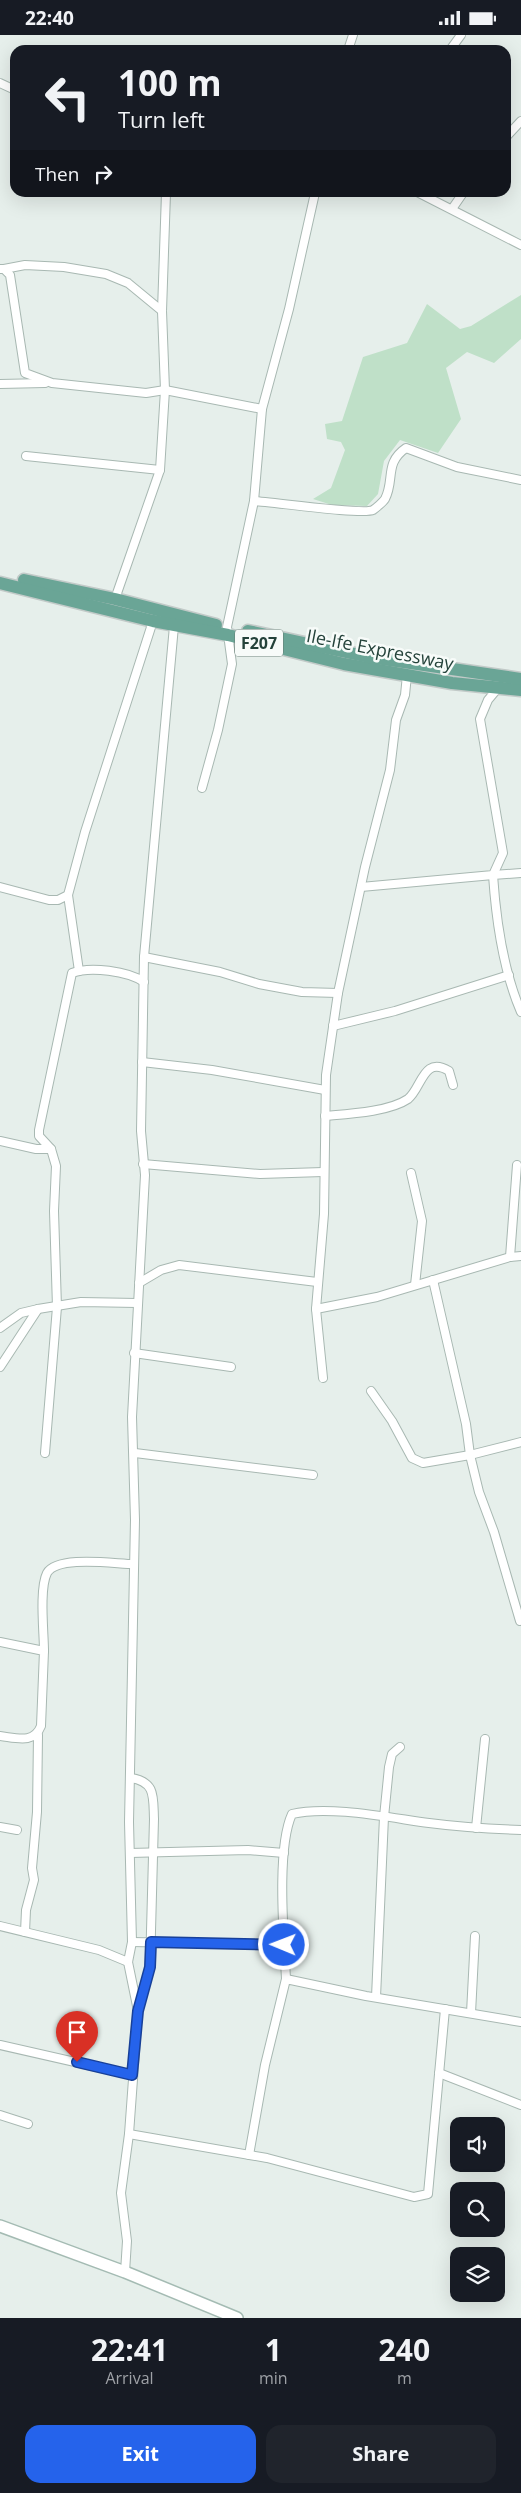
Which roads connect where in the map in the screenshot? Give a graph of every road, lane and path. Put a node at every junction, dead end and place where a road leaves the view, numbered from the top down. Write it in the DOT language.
graph roads {
  1 [pos="521,121"];
  2 [pos="511,132"];
  3 [pos="166,197"];
  4 [pos="314,197"];
  5 [pos="427,197"];
  6 [pos="460,197"];
  7 [pos="452,209"];
  8 [pos="521,245"];
  9 [pos="2,269"];
  10 [pos="162,311"];
  11 [pos="0,383"];
  12 [pos="52,383"];
  13 [pos="165,390"];
  14 [pos="262,409"];
  15 [pos="26,457"];
  16 [pos="160,470"];
  17 [pos="521,480"];
  18 [pos="254,501"];
  19 [pos="0,575"];
  20 [pos="0,583"];
  21 [pos="115,599"];
  22 [pos="153,621"];
  23 [pos="174,626"];
  24 [pos="227,631"];
  25 [pos="407,675"];
  26 [pos="469,678"];
  27 [pos="521,679"];
  28 [pos="498,688"];
  29 [pos="521,690"];
  30 [pos="202,788"];
  31 [pos="521,873"];
  32 [pos="493,875"];
  33 [pos="0,887"];
  34 [pos="361,887"];
  35 [pos="68,895"];
  36 [pos="144,957"];
  37 [pos="79,971"];
  38 [pos="509,975"];
  39 [pos="144,981"];
  40 [pos="338,993"];
  41 [pos="521,1012"];
  42 [pos="333,1026"];
  43 [pos="142,1061"];
  44 [pos="453,1085"];
  45 [pos="325,1090"];
  46 [pos="324,1116"];
  47 [pos="0,1141"];
  48 [pos="50,1149"];
  49 [pos="143,1164"];
  50 [pos="517,1165"];
  51 [pos="323,1172"];
  52 [pos="411,1173"];
  53 [pos="521,1256"];
  54 [pos="510,1257"];
  55 [pos="433,1280"];
  56 [pos="317,1282"];
  57 [pos="139,1283"];
  58 [pos="416,1285"];
  59 [pos="137,1303"];
  60 [pos="56,1307"];
  61 [pos="38,1309"];
  62 [pos="316,1309"];
  63 [pos="0,1329"];
  64 [pos="134,1353"];
  65 [pos="0,1367"];
  66 [pos="231,1367"];
  67 [pos="323,1378"];
  68 [pos="371,1391"];
  69 [pos="521,1442"];
  70 [pos="45,1453"];
  71 [pos="135,1453"];
  72 [pos="470,1455"];
  73 [pos="313,1475"];
  74 [pos="134,1564"];
  75 [pos="520,1621"];
  76 [pos="0,1642"];
  77 [pos="44,1651"];
  78 [pos="38,1735"];
  79 [pos="0,1736"];
  80 [pos="485,1739"];
  81 [pos="400,1747"];
  82 [pos="131,1778"];
  83 [pos="384,1817"];
  84 [pos="0,1827"];
  85 [pos="476,1828"];
  86 [pos="18,1830"];
  87 [pos="521,1830"];
  88 [pos="152,1852"];
  89 [pos="130,1853"];
  90 [pos="284,1853"];
  91 [pos="0,1926"];
  92 [pos="25,1932"];
  93 [pos="475,1936"];
  94 [pos="132,1942"];
  95 [pos="151,1942"];
  96 [pos="284,1945"];
  97 [pos="128,1962"];
  98 [pos="286,1979"];
  99 [pos="376,1997"];
  100 [pos="445,2009"];
  101 [pos="138,2011"];
  102 [pos="471,2013"];
  103 [pos="521,2022"];
  104 [pos="0,2045"];
  105 [pos="439,2073"];
  106 [pos="132,2075"];
  107 [pos="521,2105"];
  108 [pos="0,2115"];
  109 [pos="28,2124"];
  110 [pos="129,2134"];
  111 [pos="249,2155"];
  112 [pos="0,2226"];
  113 [pos="125,2272"];
  114 [pos="237,2318"];
  1 -- 2 [label="street"];
  3 -- 10 [label="street"];
  4 -- 14 [label="street"];
  5 -- 7 [label="street"];
  6 -- 7 [label="street"];
  7 -- 8 [label="street"];
  9 -- 10 [label="street"];
  9 -- 12 [label="street"];
  10 -- 13 [label="street"];
  11 -- 12 [label="street"];
  12 -- 13 [label="street"];
  13 -- 14 [label="street"];
  13 -- 16 [label="street"];
  14 -- 18 [label="street"];
  15 -- 16 [label="street"];
  16 -- 21 [label="street"];
  17 -- 18 [label="street"];
  18 -- 24 [label="street"];
  19 -- 21 [label="main road, Ile-Ife Expressway / F207"];
  20 -- 22 [label="main road, Ile-Ife Expressway / F207"];
  21 -- 24 [label="main road, Ile-Ife Expressway / F207"];
  22 -- 23 [label="main road, Ile-Ife Expressway / F207"];
  22 -- 35 [label="street"];
  23 -- 24 [label="main road, Ile-Ife Expressway / F207"];
  23 -- 36 [label="street"];
  24 -- 25 [label="main road, Ile-Ife Expressway / F207"];
  24 -- 26 [label="main road, Ile-Ife Expressway / F207"];
  24 -- 30 [label="street"];
  25 -- 26 [label="main road, Ile-Ife Expressway / F207"];
  25 -- 34 [label="street"];
  26 -- 27 [label="main road, Ile-Ife Expressway / F207"];
  26 -- 28 [label="main road, Ile-Ife Expressway / F207"];
  28 -- 29 [label="main road, Ile-Ife Expressway / F207"];
  28 -- 32 [label="street"];
  31 -- 32 [label="street"];
  32 -- 34 [label="street"];
  32 -- 38 [label="street"];
  33 -- 35 [label="street"];
  34 -- 40 [label="street"];
  35 -- 37 [label="street"];
  36 -- 39 [label="street"];
  36 -- 40 [label="street"];
  37 -- 39 [label="street"];
  37 -- 48 [label="street"];
  38 -- 41 [label="street"];
  38 -- 42 [label="street"];
  39 -- 43 [label="street"];
  40 -- 42 [label="street"];
  42 -- 45 [label="street"];
  43 -- 45 [label="street"];
  43 -- 49 [label="street"];
  44 -- 46 [label="street"];
  45 -- 46 [label="street"];
  46 -- 51 [label="street"];
  47 -- 48 [label="street"];
  48 -- 60 [label="street"];
  49 -- 51 [label="street"];
  49 -- 57 [label="street"];
  50 -- 54 [label="street"];
  51 -- 56 [label="street"];
  52 -- 58 [label="street"];
  53 -- 54 [label="street"];
  54 -- 55 [label="street"];
  55 -- 58 [label="street"];
  55 -- 72 [label="street"];
  56 -- 57 [label="street"];
  56 -- 62 [label="street"];
  57 -- 59 [label="street"];
  58 -- 62 [label="street"];
  59 -- 60 [label="street"];
  59 -- 64 [label="street"];
  60 -- 61 [label="street"];
  60 -- 70 [label="street"];
  61 -- 63 [label="street"];
  61 -- 65 [label="street"];
  62 -- 67 [label="street"];
  64 -- 66 [label="street"];
  64 -- 71 [label="street"];
  68 -- 72 [label="street"];
  69 -- 72 [label="street"];
  71 -- 73 [label="street"];
  71 -- 74 [label="street"];
  72 -- 75 [label="street"];
  74 -- 77 [label="street"];
  74 -- 82 [label="street"];
  76 -- 77 [label="street"];
  77 -- 78 [label="street"];
  78 -- 79 [label="street"];
  78 -- 92 [label="street"];
  80 -- 85 [label="street"];
  81 -- 83 [label="street"];
  82 -- 88 [label="street"];
  82 -- 89 [label="street"];
  83 -- 85 [label="street"];
  83 -- 90 [label="street"];
  83 -- 99 [label="street"];
  84 -- 86 [label="street"];
  85 -- 87 [label="street"];
  88 -- 89 [label="street"];
  88 -- 90 [label="street"];
  88 -- 95 [label="street"];
  89 -- 94 [label="street"];
  90 -- 96 [label="street"];
  91 -- 92 [label="street"];
  92 -- 97 [label="street"];
  93 -- 102 [label="street"];
  94 -- 95 [label="street"];
  94 -- 97 [label="street"];
  95 -- 96 [label="street"];
  95 -- 101 [label="street"];
  96 -- 98 [label="street"];
  97 -- 101 [label="street"];
  98 -- 99 [label="street"];
  98 -- 111 [label="street"];
  99 -- 100 [label="street"];
  100 -- 102 [label="street"];
  100 -- 105 [label="street"];
  101 -- 106 [label="street"];
  102 -- 103 [label="street"];
  104 -- 106 [label="street"];
  105 -- 107 [label="street"];
  105 -- 111 [label="street"];
  106 -- 110 [label="street"];
  108 -- 109 [label="street"];
  110 -- 111 [label="street"];
  110 -- 113 [label="street"];
  112 -- 113 [label="main road"];
  113 -- 114 [label="main road"];
}
